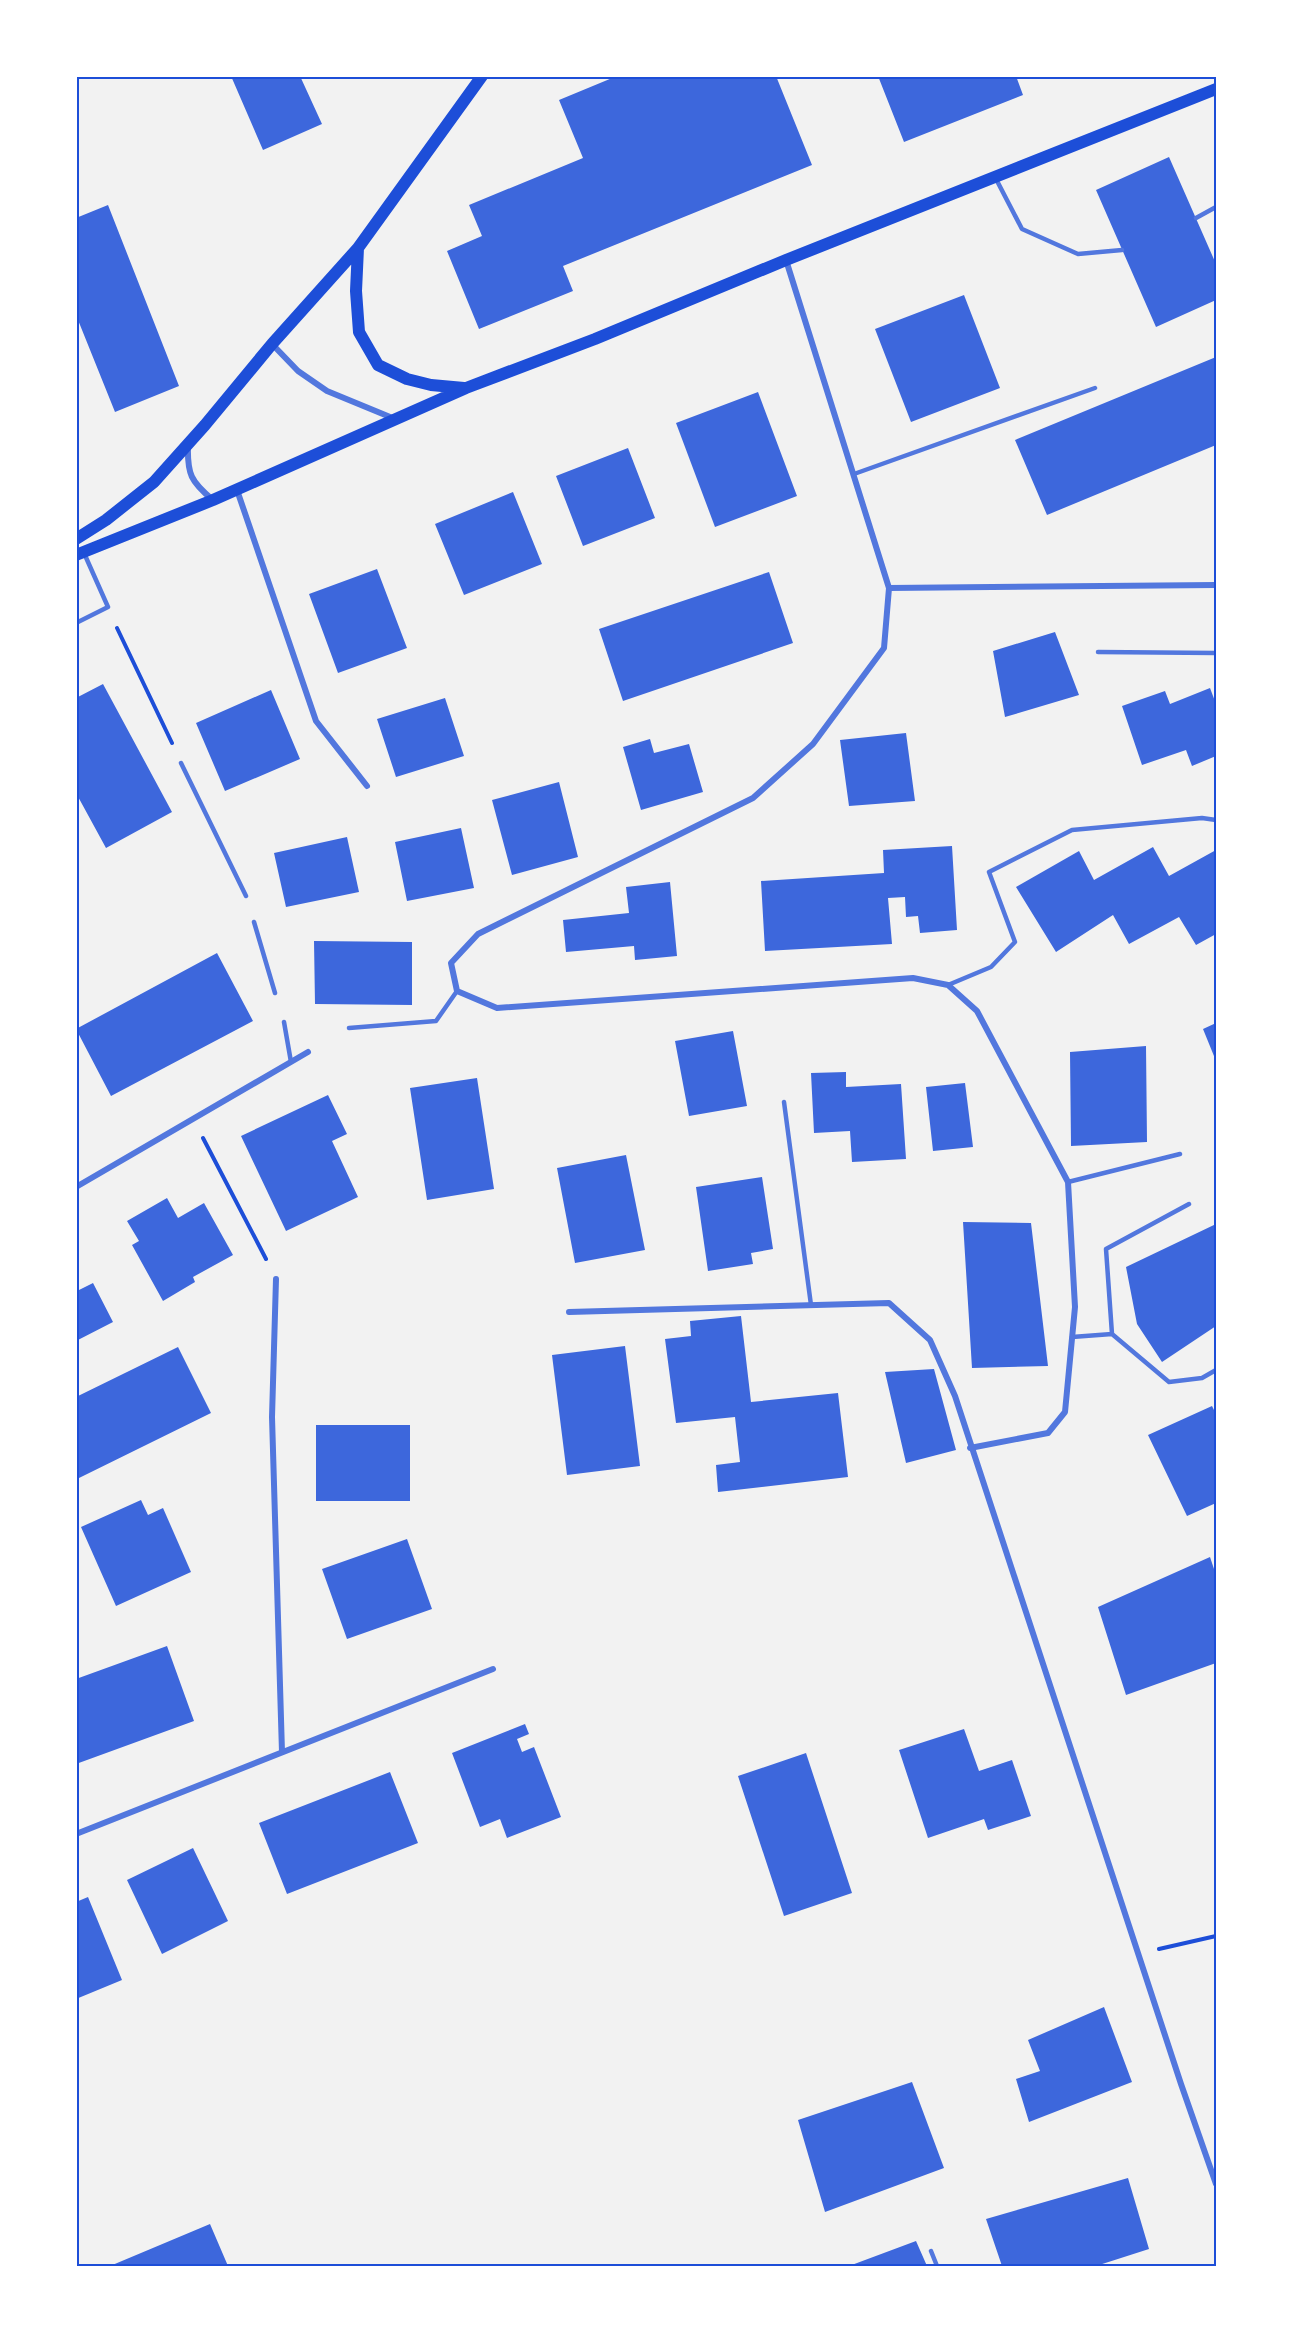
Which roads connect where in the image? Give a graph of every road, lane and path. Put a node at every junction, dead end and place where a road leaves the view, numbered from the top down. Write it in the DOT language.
graph roads {
  1 [pos="482,76"];
  2 [pos="1216,89"];
  3 [pos="995,177"];
  4 [pos="1216,207"];
  5 [pos="1196,218"];
  6 [pos="358,248"];
  7 [pos="1122,250"];
  8 [pos="786,260"];
  9 [pos="272,344"];
  10 [pos="466,388"];
  11 [pos="1095,388"];
  12 [pos="395,419"];
  13 [pos="188,442"];
  14 [pos="854,474"];
  15 [pos="237,490"];
  16 [pos="213,500"];
  17 [pos="76,539"];
  18 [pos="80,554"];
  19 [pos="1216,585"];
  20 [pos="890,588"];
  21 [pos="108,607"];
  22 [pos="76,623"];
  23 [pos="1098,652"];
  24 [pos="1216,652"];
  25 [pos="181,763"];
  26 [pos="367,786"];
  27 [pos="1216,820"];
  28 [pos="246,896"];
  29 [pos="254,922"];
  30 [pos="948,985"];
  31 [pos="457,991"];
  32 [pos="275,993"];
  33 [pos="284,1022"];
  34 [pos="349,1028"];
  35 [pos="308,1052"];
  36 [pos="291,1062"];
  37 [pos="784,1102"];
  38 [pos="192,1119"];
  39 [pos="1180,1154"];
  40 [pos="1068,1182"];
  41 [pos="76,1187"];
  42 [pos="1189,1204"];
  43 [pos="276,1279"];
  44 [pos="811,1305"];
  45 [pos="569,1312"];
  46 [pos="1112,1334"];
  47 [pos="1072,1337"];
  48 [pos="1216,1370"];
  49 [pos="970,1448"];
  50 [pos="493,1670"];
  51 [pos="282,1752"];
  52 [pos="76,1834"];
  53 [pos="1216,1936"];
  54 [pos="1138,1954"];
  55 [pos="1216,2184"];
  56 [pos="930,2251"];
  57 [pos="937,2266"];
  1 -- 6 [label="main road"];
  2 -- 3 [label="main road"];
  3 -- 7 [label="lane"];
  3 -- 8 [label="main road"];
  4 -- 5 [label="lane"];
  6 -- 9 [label="main road"];
  6 -- 10 [label="main road"];
  8 -- 10 [label="main road"];
  8 -- 14 [label="street"];
  9 -- 12 [label="street"];
  9 -- 13 [label="main road"];
  10 -- 12 [label="main road"];
  11 -- 14 [label="lane"];
  12 -- 15 [label="main road"];
  13 -- 16 [label="street"];
  13 -- 17 [label="main road"];
  14 -- 20 [label="street"];
  15 -- 16 [label="main road"];
  15 -- 26 [label="street"];
  16 -- 18 [label="main road"];
  18 -- 21 [label="lane"];
  19 -- 20 [label="street"];
  20 -- 31 [label="street"];
  21 -- 22 [label="lane"];
  21 -- 25 [label="path"];
  23 -- 24 [label="lane"];
  25 -- 28 [label="lane"];
  27 -- 30 [label="lane"];
  29 -- 32 [label="lane"];
  30 -- 31 [label="street"];
  30 -- 40 [label="street"];
  31 -- 34 [label="lane"];
  33 -- 36 [label="lane"];
  35 -- 36 [label="street"];
  36 -- 38 [label="street"];
  37 -- 44 [label="lane"];
  38 -- 41 [label="street"];
  38 -- 43 [label="path"];
  39 -- 40 [label="lane"];
  40 -- 47 [label="street"];
  42 -- 46 [label="lane"];
  43 -- 51 [label="street"];
  44 -- 45 [label="street"];
  44 -- 49 [label="street"];
  46 -- 47 [label="lane"];
  46 -- 48 [label="lane"];
  47 -- 49 [label="street"];
  49 -- 54 [label="street"];
  50 -- 51 [label="street"];
  51 -- 52 [label="street"];
  53 -- 54 [label="path"];
  54 -- 55 [label="street"];
  56 -- 57 [label="lane"];
}
